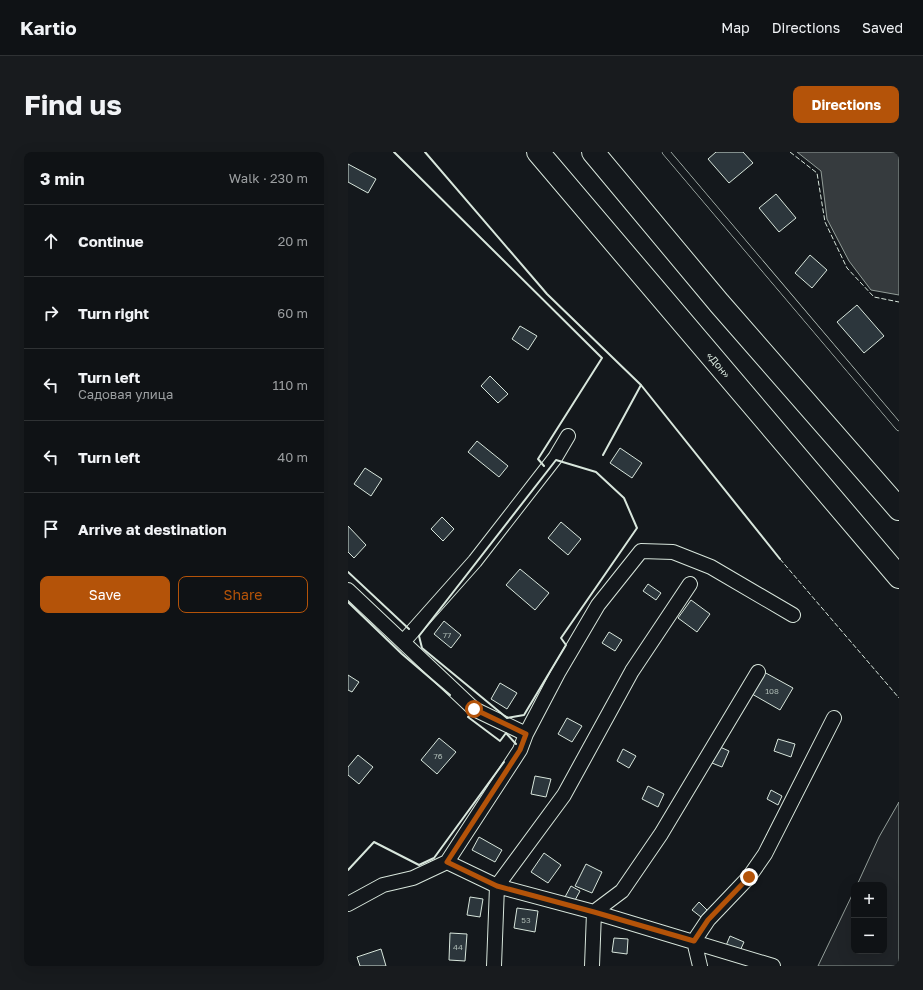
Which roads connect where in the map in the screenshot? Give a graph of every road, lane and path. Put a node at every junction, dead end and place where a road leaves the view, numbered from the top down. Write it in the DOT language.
graph roads {
  1 [pos="538,152"];
  2 [pos="593,152"];
  3 [pos="666,152"];
  4 [pos="899,427"];
  5 [pos="568,436"];
  6 [pos="899,509"];
  7 [pos="899,577"];
  8 [pos="690,584"];
  9 [pos="348,590"];
  10 [pos="793,614"];
  11 [pos="403,642"];
  12 [pos="758,672"];
  13 [pos="834,718"];
  14 [pos="526,734"];
  15 [pos="447,862"];
  16 [pos="497,886"];
  17 [pos="348,904"];
  18 [pos="594,912"];
  19 [pos="694,941"];
  20 [pos="494,966"];
  21 [pos="592,966"];
  22 [pos="700,966"];
  23 [pos="773,966"];
  1 -- 7 [label="highway, «Дон»"];
  2 -- 6 [label="highway"];
  3 -- 4 [label="lane"];
  5 -- 11 [label="street"];
  8 -- 16 [label="street"];
  9 -- 11 [label="street"];
  10 -- 14 [label="street"];
  11 -- 14 [label="street"];
  12 -- 18 [label="street"];
  13 -- 19 [label="street"];
  14 -- 15 [label="street"];
  15 -- 16 [label="street"];
  15 -- 17 [label="street"];
  16 -- 18 [label="street"];
  16 -- 20 [label="street"];
  18 -- 19 [label="street"];
  18 -- 21 [label="street"];
  19 -- 22 [label="street"];
  19 -- 23 [label="street"];
}
